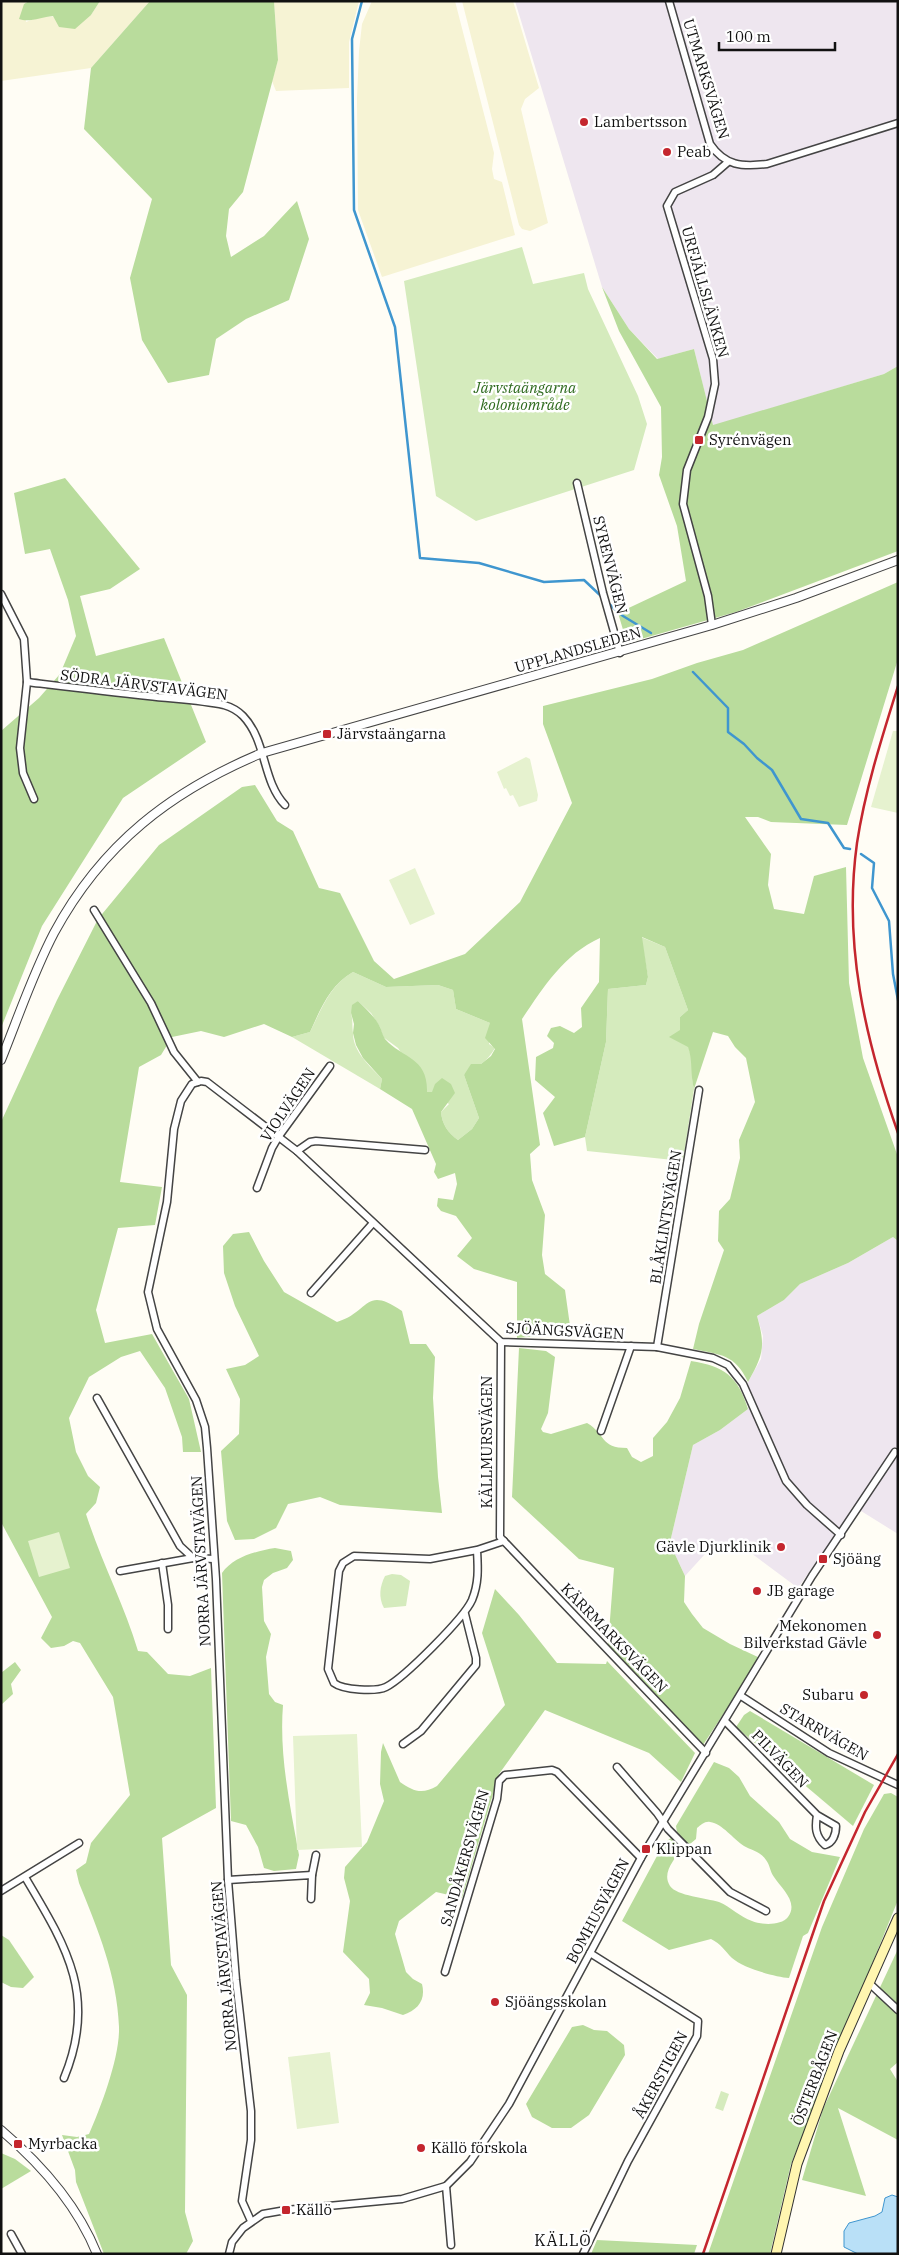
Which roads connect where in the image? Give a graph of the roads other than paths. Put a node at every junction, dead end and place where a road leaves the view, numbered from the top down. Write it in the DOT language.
graph roads {
  1 [pos="669,1"];
  2 [pos="898,123"];
  3 [pos="728,162"];
  4 [pos="576,483"];
  5 [pos="898,560"];
  6 [pos="1,594"];
  7 [pos="712,625"];
  8 [pos="620,653"];
  9 [pos="27,682"];
  10 [pos="262,753"];
  11 [pos="34,798"];
  12 [pos="285,805"];
  13 [pos="94,910"];
  14 [pos="1,1060"];
  15 [pos="330,1066"];
  16 [pos="198,1082"];
  17 [pos="699,1090"];
  18 [pos="279,1136"];
  19 [pos="425,1150"];
  20 [pos="297,1151"];
  21 [pos="257,1188"];
  22 [pos="373,1223"];
  23 [pos="311,1293"];
  24 [pos="501,1342"];
  25 [pos="631,1346"];
  26 [pos="657,1347"];
  27 [pos="97,1398"];
  28 [pos="601,1431"];
  29 [pos="895,1452"];
  30 [pos="841,1535"];
  31 [pos="504,1541"];
  32 [pos="476,1550"];
  33 [pos="193,1558"];
  34 [pos="214,1559"];
  35 [pos="162,1563"];
  36 [pos="120,1571"];
  37 [pos="465,1614"];
  38 [pos="168,1629"];
  39 [pos="741,1696"];
  40 [pos="726,1721"];
  41 [pos="403,1744"];
  42 [pos="706,1753"];
  43 [pos="618,1767"];
  44 [pos="898,1786"];
  45 [pos="817,1815"];
  46 [pos="663,1822"];
  47 [pos="79,1843"];
  48 [pos="316,1855"];
  49 [pos="641,1858"];
  50 [pos="312,1875"];
  51 [pos="25,1877"];
  52 [pos="228,1880"];
  53 [pos="1,1891"];
  54 [pos="311,1899"];
  55 [pos="766,1911"];
  56 [pos="898,1918"];
  57 [pos="590,1952"];
  58 [pos="445,1972"];
  59 [pos="869,1983"];
  60 [pos="898,2010"];
  61 [pos="64,2078"];
  62 [pos="1,2130"];
  63 [pos="446,2186"];
  64 [pos="251,2221"];
  65 [pos="11,2234"];
  66 [pos="451,2245"];
  67 [pos="22,2254"];
  68 [pos="97,2254"];
  69 [pos="229,2254"];
  70 [pos="583,2254"];
  71 [pos="776,2254"];
  1 -- 3 [label="street, UTMARKSVÄGEN"];
  2 -- 3 [label="street"];
  3 -- 7 [label="street, URFJÄLLSLÄNKEN"];
  4 -- 8 [label="street, SYRENVÄGEN"];
  5 -- 7 [label="street, UPPLANDSLEDEN"];
  6 -- 9 [label="street"];
  7 -- 8 [label="street, UPPLANDSLEDEN"];
  8 -- 10 [label="street, UPPLANDSLEDEN"];
  9 -- 10 [label="street, SÖDRA JÄRVSTAVÄGEN"];
  9 -- 11 [label="street"];
  10 -- 12 [label="street"];
  10 -- 14 [label="street, UPPLANDSLEDEN"];
  13 -- 16 [label="street"];
  15 -- 18 [label="street, VIOLVÄGEN"];
  16 -- 18 [label="street, SJÖÄNGSVÄGEN"];
  16 -- 34 [label="street, NORRA JÄRVSTAVÄGEN"];
  17 -- 26 [label="street, BLÅKLINTSVÄGEN"];
  18 -- 20 [label="street, SJÖÄNGSVÄGEN"];
  18 -- 21 [label="street, VIOLVÄGEN"];
  19 -- 20 [label="street"];
  20 -- 22 [label="street, SJÖÄNGSVÄGEN"];
  22 -- 23 [label="street"];
  22 -- 24 [label="street, SJÖÄNGSVÄGEN"];
  24 -- 25 [label="street, SJÖÄNGSVÄGEN"];
  24 -- 31 [label="street, KÄLLMURSVÄGEN"];
  25 -- 26 [label="street, SJÖÄNGSVÄGEN"];
  25 -- 28 [label="street"];
  26 -- 30 [label="street, SJÖÄNGSVÄGEN"];
  27 -- 33 [label="street"];
  29 -- 30 [label="street, BOMHUSVÄGEN"];
  30 -- 39 [label="street, BOMHUSVÄGEN"];
  31 -- 32 [label="street"];
  31 -- 42 [label="street, KÄRRMARKSVÄGEN"];
  32 -- 37 [label="street"];
  32 -- 37 [label="street"];
  33 -- 34 [label="street"];
  33 -- 35 [label="street"];
  34 -- 52 [label="street, NORRA JÄRVSTAVÄGEN"];
  35 -- 36 [label="street"];
  35 -- 38 [label="street"];
  37 -- 41 [label="street"];
  39 -- 40 [label="street, BOMHUSVÄGEN"];
  39 -- 44 [label="street, STARRVÄGEN"];
  40 -- 42 [label="street, BOMHUSVÄGEN"];
  40 -- 45 [label="street, PILVÄGEN"];
  42 -- 46 [label="street, BOMHUSVÄGEN"];
  43 -- 46 [label="street"];
  45 -- 45 [label="street, PILVÄGEN"];
  46 -- 49 [label="street, BOMHUSVÄGEN"];
  46 -- 55 [label="street"];
  47 -- 51 [label="street"];
  48 -- 50 [label="street"];
  49 -- 57 [label="street, BOMHUSVÄGEN"];
  49 -- 58 [label="street, SANDÅKERSVÄGEN"];
  50 -- 52 [label="street"];
  50 -- 54 [label="street"];
  51 -- 53 [label="street"];
  51 -- 61 [label="street"];
  52 -- 64 [label="street, NORRA JÄRVSTAVÄGEN"];
  56 -- 59 [label="main road, ÖSTERBÅGEN"];
  57 -- 63 [label="street, BOMHUSVÄGEN"];
  57 -- 70 [label="street, ÅKERSTIGEN"];
  59 -- 60 [label="street"];
  59 -- 71 [label="main road, ÖSTERBÅGEN"];
  62 -- 68 [label="street"];
  63 -- 64 [label="street, BOMHUSVÄGEN"];
  63 -- 66 [label="street"];
  64 -- 69 [label="street"];
  65 -- 67 [label="street"];
}
